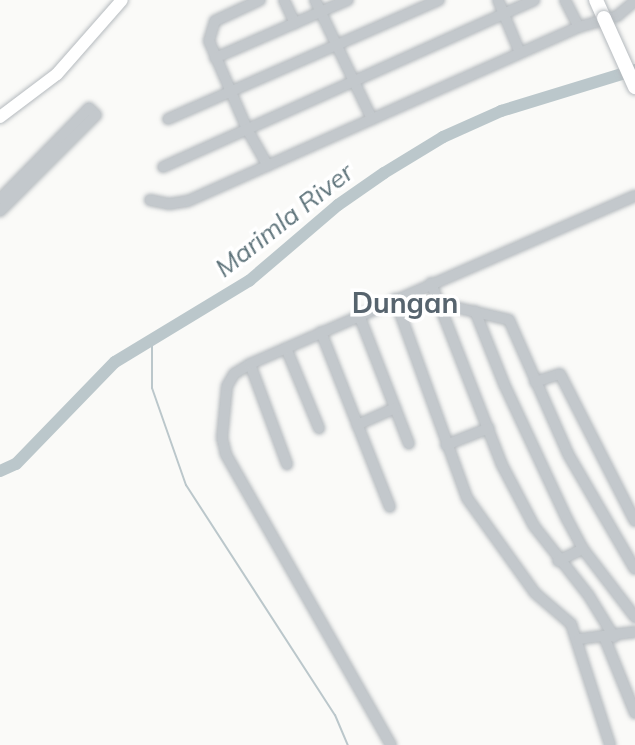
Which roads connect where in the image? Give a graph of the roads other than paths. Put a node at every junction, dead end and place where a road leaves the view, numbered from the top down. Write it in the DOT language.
graph roads {
  1 [pos="122,0"];
  2 [pos="260,0"];
  3 [pos="284,0"];
  4 [pos="314,0"];
  5 [pos="348,0"];
  6 [pos="439,0"];
  7 [pos="498,0"];
  8 [pos="534,0"];
  9 [pos="565,0"];
  10 [pos="596,0"];
  11 [pos="630,2"];
  12 [pos="331,4"];
  13 [pos="320,13"];
  14 [pos="504,13"];
  15 [pos="295,24"];
  16 [pos="579,27"];
  17 [pos="337,46"];
  18 [pos="520,54"];
  19 [pos="215,58"];
  20 [pos="352,84"];
  21 [pos="635,87"];
  22 [pos="230,93"];
  23 [pos="0,117"];
  24 [pos="168,119"];
  25 [pos="372,119"];
  26 [pos="248,131"];
  27 [pos="268,166"];
  28 [pos="163,167"];
  29 [pos="635,196"];
  30 [pos="0,199"];
  31 [pos="150,200"];
  32 [pos="0,211"];
  33 [pos="431,283"];
  34 [pos="395,299"];
  35 [pos="441,304"];
  36 [pos="475,311"];
  37 [pos="359,315"];
  38 [pos="321,332"];
  39 [pos="286,348"];
  40 [pos="250,364"];
  41 [pos="536,382"];
  42 [pos="395,408"];
  43 [pos="357,425"];
  44 [pos="319,428"];
  45 [pos="489,428"];
  46 [pos="409,444"];
  47 [pos="446,445"];
  48 [pos="287,464"];
  49 [pos="390,507"];
  50 [pos="635,520"];
  51 [pos="583,549"];
  52 [pos="558,561"];
  53 [pos="635,569"];
  54 [pos="635,617"];
  55 [pos="635,632"];
  56 [pos="610,638"];
  57 [pos="579,639"];
  58 [pos="635,713"];
  59 [pos="391,745"];
  60 [pos="610,745"];
  1 -- 23 [label="main road"];
  2 -- 19 [label="street"];
  3 -- 15 [label="street"];
  4 -- 13 [label="street"];
  5 -- 12 [label="street"];
  6 -- 17 [label="street"];
  7 -- 14 [label="street"];
  8 -- 14 [label="street"];
  9 -- 16 [label="street"];
  10 -- 21 [label="highway, bridge"];
  11 -- 16 [label="street"];
  12 -- 13 [label="street"];
  13 -- 15 [label="street"];
  13 -- 17 [label="street"];
  14 -- 18 [label="street"];
  14 -- 20 [label="street"];
  15 -- 19 [label="street"];
  16 -- 18 [label="street"];
  17 -- 20 [label="street"];
  17 -- 22 [label="street"];
  18 -- 25 [label="street"];
  19 -- 22 [label="street"];
  20 -- 25 [label="street"];
  20 -- 26 [label="street"];
  22 -- 24 [label="street"];
  22 -- 26 [label="street"];
  25 -- 27 [label="street"];
  26 -- 27 [label="street"];
  26 -- 28 [label="street"];
  27 -- 31 [label="street"];
  29 -- 33 [label="street"];
  30 -- 32 [label="street"];
  33 -- 34 [label="street"];
  33 -- 35 [label="street"];
  34 -- 37 [label="street"];
  34 -- 47 [label="street"];
  35 -- 36 [label="street"];
  35 -- 45 [label="street"];
  36 -- 41 [label="street"];
  36 -- 51 [label="street"];
  37 -- 38 [label="street"];
  37 -- 42 [label="street"];
  38 -- 39 [label="street"];
  38 -- 43 [label="street"];
  39 -- 40 [label="street"];
  39 -- 44 [label="street"];
  40 -- 48 [label="street"];
  40 -- 59 [label="street"];
  41 -- 50 [label="street"];
  41 -- 53 [label="street"];
  42 -- 43 [label="street"];
  42 -- 46 [label="street"];
  43 -- 49 [label="street"];
  45 -- 47 [label="street"];
  45 -- 52 [label="street"];
  47 -- 57 [label="street"];
  51 -- 52 [label="street"];
  51 -- 54 [label="street"];
  52 -- 56 [label="street"];
  55 -- 56 [label="street"];
  56 -- 57 [label="street"];
  56 -- 58 [label="street"];
  57 -- 60 [label="street"];
}
